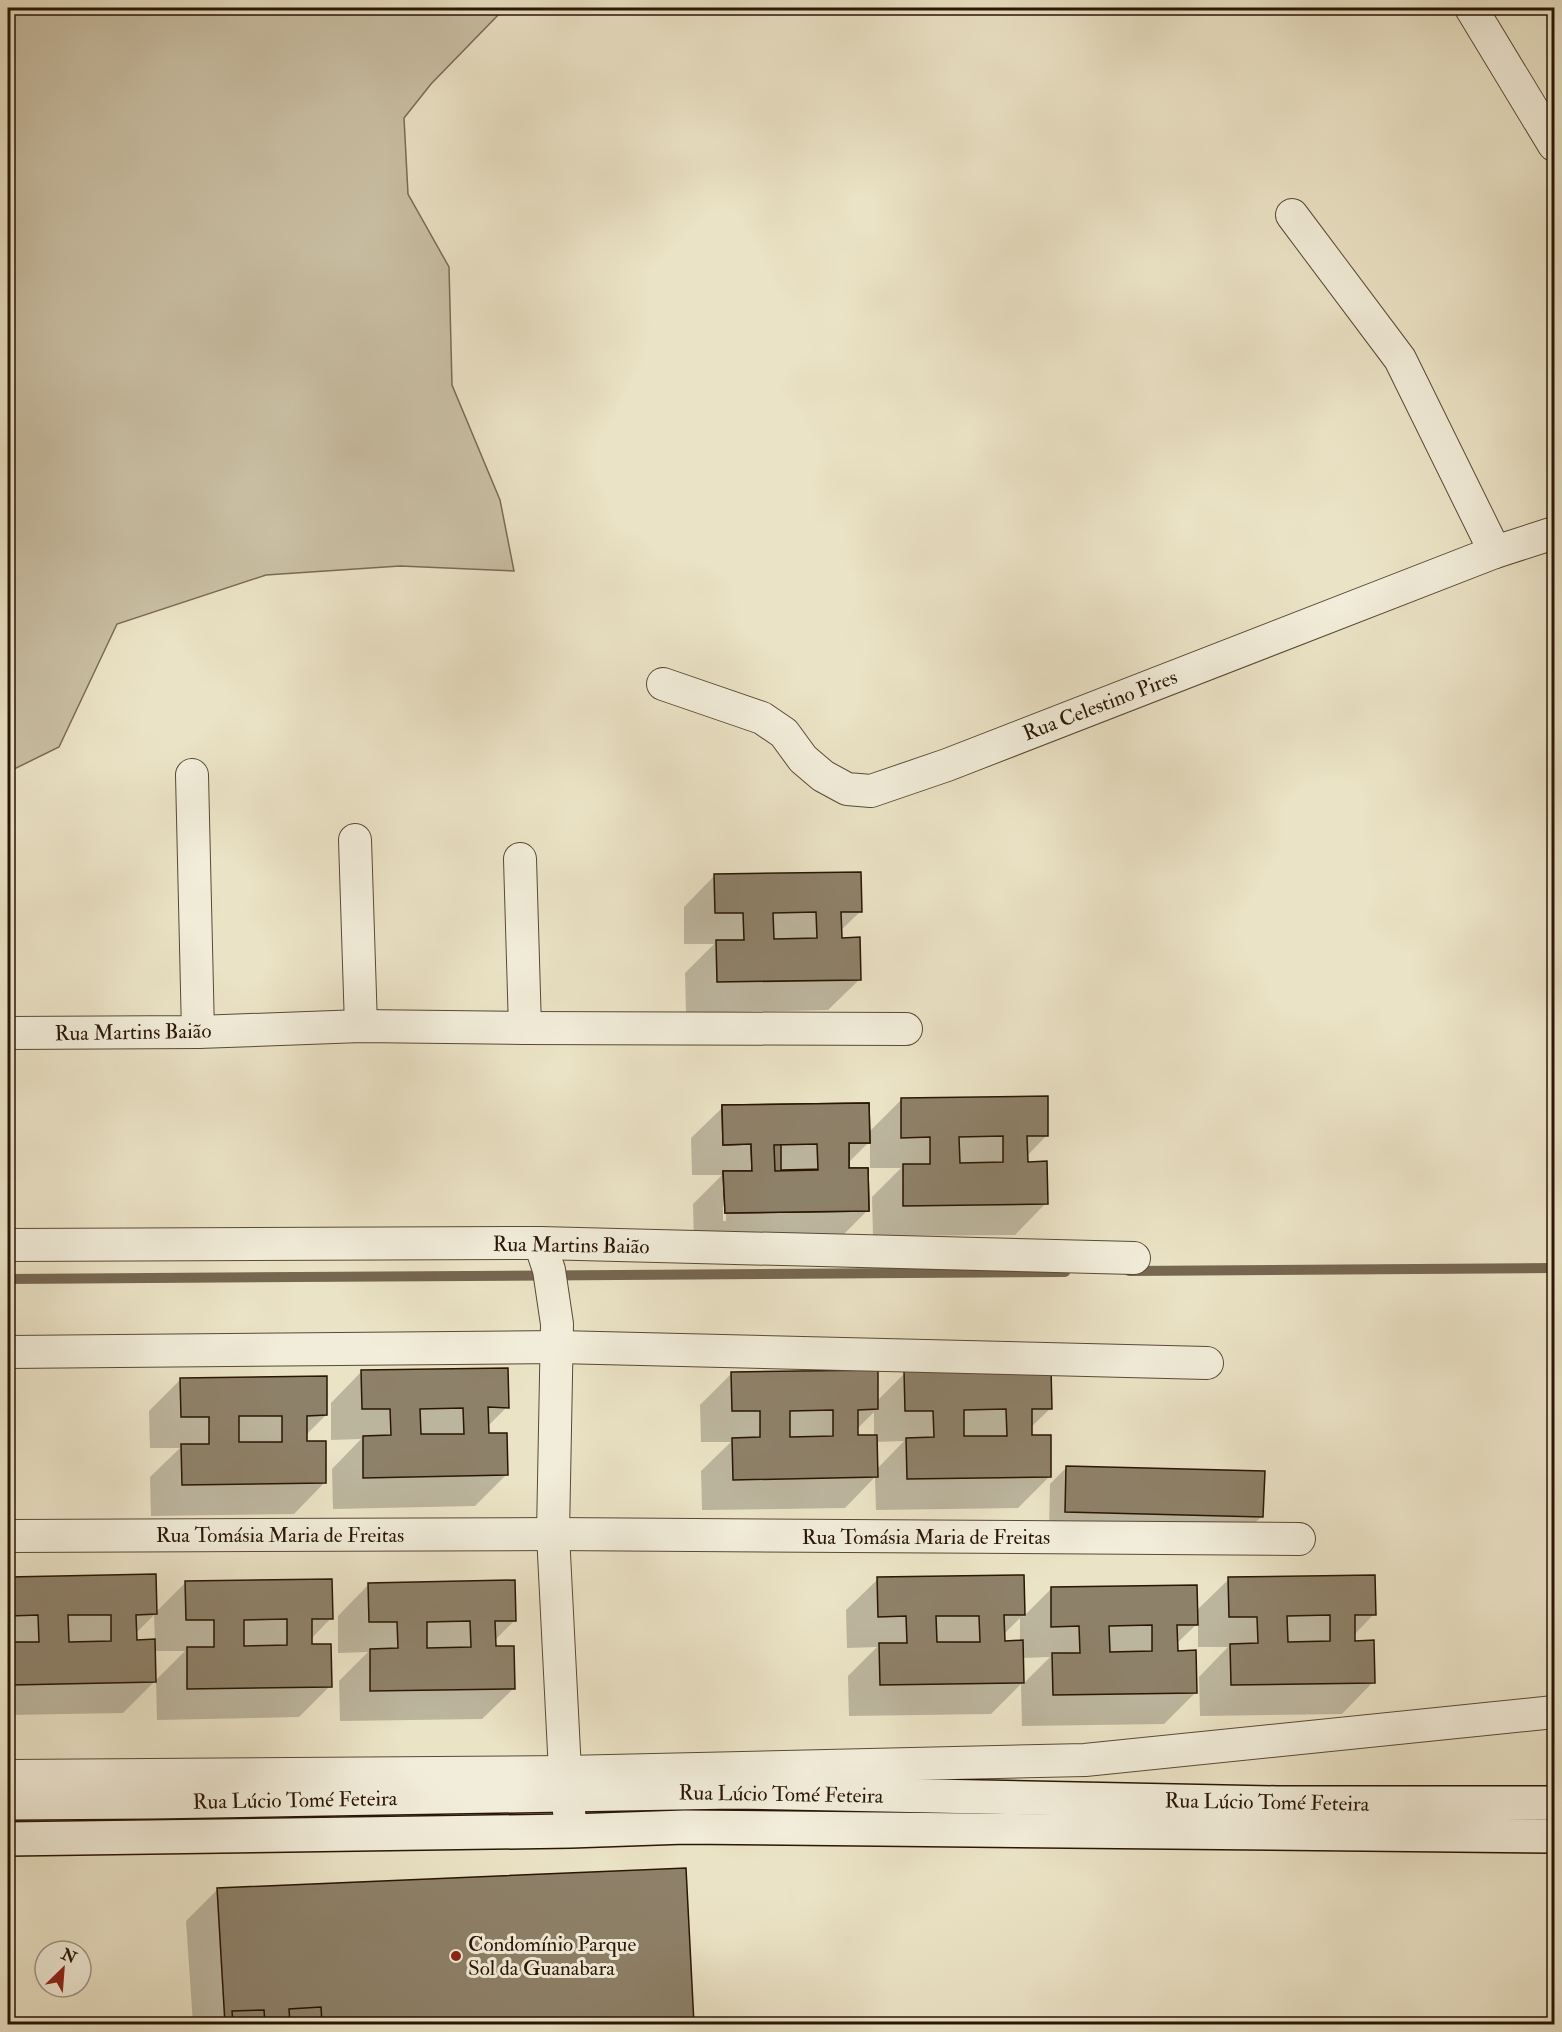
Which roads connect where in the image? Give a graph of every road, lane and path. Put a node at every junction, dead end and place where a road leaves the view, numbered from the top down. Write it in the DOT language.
graph roads {
  1 [pos="1471,8"];
  2 [pos="1554,145"];
  3 [pos="1292,215"];
  4 [pos="1554,533"];
  5 [pos="1495,552"];
  6 [pos="663,684"];
  7 [pos="192,775"];
  8 [pos="355,840"];
  9 [pos="520,859"];
  10 [pos="361,1026"];
  11 [pos="525,1028"];
  12 [pos="906,1029"];
  13 [pos="198,1032"];
  14 [pos="8,1033"];
  15 [pos="8,1245"];
  16 [pos="545,1257"];
  17 [pos="1134,1258"];
  18 [pos="557,1336"];
  19 [pos="8,1352"];
  20 [pos="1207,1363"];
  21 [pos="553,1534"];
  22 [pos="8,1536"];
  23 [pos="1299,1539"];
  24 [pos="1554,1712"];
  25 [pos="8,1776"];
  26 [pos="566,1783"];
  27 [pos="8,1803"];
  28 [pos="1554,1803"];
  29 [pos="571,1831"];
  30 [pos="1554,1836"];
  31 [pos="8,1839"];
  1 -- 2 [label="street"];
  3 -- 5 [label="street"];
  4 -- 5 [label="street, Rua Celestino Pires"];
  5 -- 6 [label="street, Rua Celestino Pires"];
  7 -- 13 [label="street"];
  8 -- 10 [label="street"];
  9 -- 11 [label="street"];
  10 -- 11 [label="street, Rua Martins Baião"];
  10 -- 13 [label="street, Rua Martins Baião"];
  11 -- 12 [label="street, Rua Martins Baião"];
  13 -- 14 [label="street, Rua Martins Baião"];
  15 -- 16 [label="street, Rua Martins Baião"];
  16 -- 17 [label="street, Rua Martins Baião"];
  16 -- 18 [label="street"];
  18 -- 19 [label="street"];
  18 -- 20 [label="street"];
  18 -- 21 [label="street"];
  21 -- 22 [label="street, Rua Tomásia Maria de Freitas"];
  21 -- 23 [label="street, Rua Tomásia Maria de Freitas"];
  21 -- 26 [label="street"];
  24 -- 26 [label="street"];
  25 -- 26 [label="street"];
  26 -- 27 [label="main road, Rua Lúcio Tomé Feteira"];
  26 -- 28 [label="main road, Rua Lúcio Tomé Feteira"];
  26 -- 29 [label="street"];
  29 -- 30 [label="main road, Rua Lúcio Tomé Feteira"];
  29 -- 31 [label="main road, Rua Lúcio Tomé Feteira"];
}
